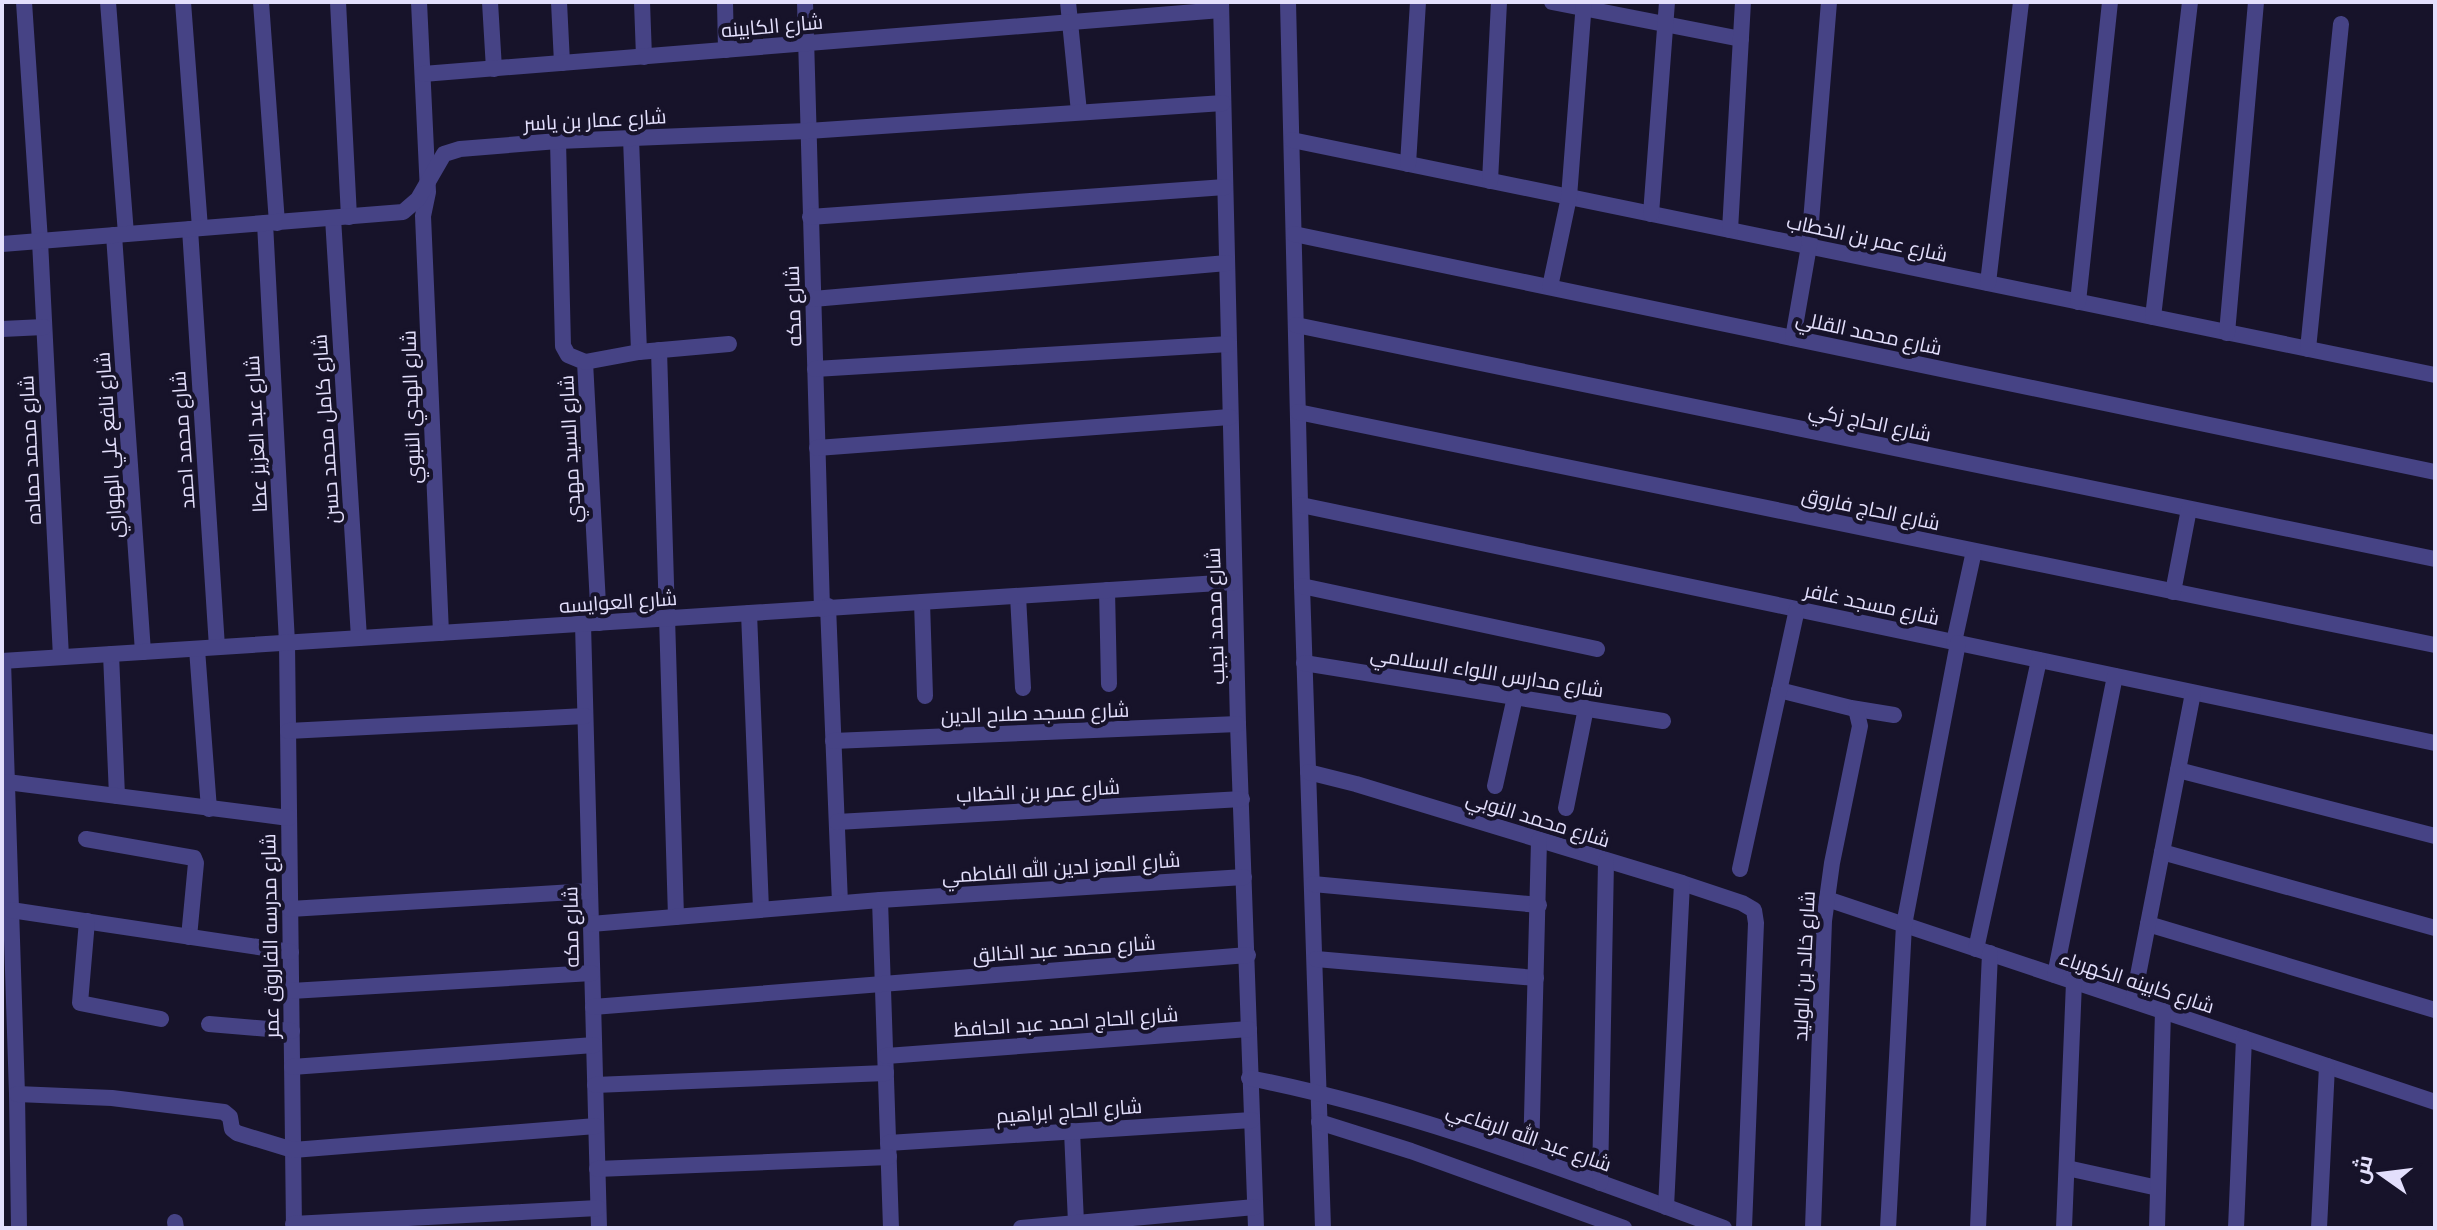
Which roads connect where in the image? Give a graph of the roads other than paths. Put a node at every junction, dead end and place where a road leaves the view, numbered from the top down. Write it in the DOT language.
graph roads {
  1 [pos="24,2"];
  2 [pos="108,2"];
  3 [pos="183,2"];
  4 [pos="261,2"];
  5 [pos="338,2"];
  6 [pos="419,2"];
  7 [pos="490,2"];
  8 [pos="559,2"];
  9 [pos="642,2"];
  10 [pos="725,2"];
  11 [pos="805,2"];
  12 [pos="1068,2"];
  13 [pos="1288,2"];
  14 [pos="1418,2"];
  15 [pos="1499,2"];
  16 [pos="1552,2"];
  17 [pos="1667,2"];
  18 [pos="1743,2"];
  19 [pos="1829,2"];
  20 [pos="2021,2"];
  21 [pos="2110,2"];
  22 [pos="2190,2"];
  23 [pos="2256,2"];
  24 [pos="1584,5"];
  25 [pos="1221,6"];
  26 [pos="1070,22"];
  27 [pos="1665,24"];
  28 [pos="2341,24"];
  29 [pos="1741,39"];
  30 [pos="806,43"];
  31 [pos="726,50"];
  32 [pos="644,57"];
  33 [pos="562,63"];
  34 [pos="494,69"];
  35 [pos="423,74"];
  36 [pos="1223,103"];
  37 [pos="1079,112"];
  38 [pos="808,131"];
  39 [pos="631,138"];
  40 [pos="1292,140"];
  41 [pos="558,141"];
  42 [pos="1408,164"];
  43 [pos="428,181"];
  44 [pos="1490,181"];
  45 [pos="1225,187"];
  46 [pos="1569,197"];
  47 [pos="1651,214"];
  48 [pos="810,217"];
  49 [pos="341,218"];
  50 [pos="271,223"];
  51 [pos="195,229"];
  52 [pos="1730,230"];
  53 [pos="1294,234"];
  54 [pos="120,235"];
  55 [pos="40,241"];
  56 [pos="2,244"];
  57 [pos="1809,246"];
  58 [pos="1227,263"];
  59 [pos="1988,283"];
  60 [pos="1550,287"];
  61 [pos="813,299"];
  62 [pos="2078,302"];
  63 [pos="2153,317"];
  64 [pos="1296,325"];
  65 [pos="44,327"];
  66 [pos="2,329"];
  67 [pos="2227,333"];
  68 [pos="1793,338"];
  69 [pos="729,344"];
  70 [pos="1229,344"];
  71 [pos="2308,349"];
  72 [pos="659,350"];
  73 [pos="639,352"];
  74 [pos="585,362"];
  75 [pos="815,369"];
  76 [pos="2435,375"];
  77 [pos="1298,412"];
  78 [pos="1230,417"];
  79 [pos="817,448"];
  80 [pos="2435,472"];
  81 [pos="1301,505"];
  82 [pos="2189,509"];
  83 [pos="1974,551"];
  84 [pos="2435,559"];
  85 [pos="1234,582"];
  86 [pos="1302,586"];
  87 [pos="1107,590"];
  88 [pos="2173,592"];
  89 [pos="1018,596"];
  90 [pos="922,602"];
  91 [pos="825,607"];
  92 [pos="1797,609"];
  93 [pos="749,613"];
  94 [pos="668,618"];
  95 [pos="591,624"];
  96 [pos="441,633"];
  97 [pos="359,638"];
  98 [pos="287,643"];
  99 [pos="1956,643"];
  100 [pos="2435,645"];
  101 [pos="217,647"];
  102 [pos="197,649"];
  103 [pos="1597,649"];
  104 [pos="143,652"];
  105 [pos="111,654"];
  106 [pos="61,657"];
  107 [pos="2039,660"];
  108 [pos="2,661"];
  109 [pos="1304,663"];
  110 [pos="2115,676"];
  111 [pos="1109,684"];
  112 [pos="1023,688"];
  113 [pos="1779,690"];
  114 [pos="2193,693"];
  115 [pos="925,696"];
  116 [pos="1515,697"];
  117 [pos="1586,708"];
  118 [pos="1856,709"];
  119 [pos="1894,715"];
  120 [pos="585,716"];
  121 [pos="1663,721"];
  122 [pos="1238,724"];
  123 [pos="288,731"];
  124 [pos="833,741"];
  125 [pos="2435,743"];
  126 [pos="4,758"];
  127 [pos="2178,770"];
  128 [pos="1308,772"];
  129 [pos="7,782"];
  130 [pos="1495,786"];
  131 [pos="117,796"];
  132 [pos="1242,799"];
  133 [pos="1566,808"];
  134 [pos="209,809"];
  135 [pos="289,818"];
  136 [pos="837,822"];
  137 [pos="2435,836"];
  138 [pos="86,839"];
  139 [pos="1539,840"];
  140 [pos="5,842"];
  141 [pos="2162,852"];
  142 [pos="1606,861"];
  143 [pos="1740,869"];
  144 [pos="1244,877"];
  145 [pos="1682,883"];
  146 [pos="1313,884"];
  147 [pos="590,891"];
  148 [pos="1827,899"];
  149 [pos="880,900"];
  150 [pos="840,903"];
  151 [pos="1539,905"];
  152 [pos="290,909"];
  153 [pos="761,909"];
  154 [pos="676,917"];
  155 [pos="8,918"];
  156 [pos="87,921"];
  157 [pos="591,924"];
  158 [pos="2148,924"];
  159 [pos="1904,925"];
  160 [pos="2435,928"];
  161 [pos="189,937"];
  162 [pos="1983,951"];
  163 [pos="291,952"];
  164 [pos="1248,955"];
  165 [pos="1316,959"];
  166 [pos="592,973"];
  167 [pos="2055,975"];
  168 [pos="1536,978"];
  169 [pos="2074,982"];
  170 [pos="883,983"];
  171 [pos="291,991"];
  172 [pos="8,1000"];
  173 [pos="2133,1001"];
  174 [pos="593,1007"];
  175 [pos="2435,1010"];
  176 [pos="2163,1011"];
  177 [pos="161,1019"];
  178 [pos="209,1024"];
  179 [pos="1249,1029"];
  180 [pos="292,1031"];
  181 [pos="2244,1038"];
  182 [pos="594,1045"];
  183 [pos="886,1056"];
  184 [pos="2327,1066"];
  185 [pos="292,1067"];
  186 [pos="886,1073"];
  187 [pos="1249,1078"];
  188 [pos="12,1083"];
  189 [pos="595,1085"];
  190 [pos="1318,1091"];
  191 [pos="2435,1102"];
  192 [pos="1252,1120"];
  193 [pos="1319,1122"];
  194 [pos="596,1126"];
  195 [pos="1072,1131"];
  196 [pos="293,1150"];
  197 [pos="889,1150"];
  198 [pos="1531,1157"];
  199 [pos="9,1167"];
  200 [pos="2067,1168"];
  201 [pos="597,1169"];
  202 [pos="1600,1183"];
  203 [pos="2158,1188"];
  204 [pos="1255,1207"];
  205 [pos="1666,1207"];
  206 [pos="598,1208"];
  207 [pos="1072,1225"];
  208 [pos="294,1226"];
  209 [pos="19,1228"];
  210 [pos="599,1228"];
  211 [pos="891,1228"];
  212 [pos="1021,1228"];
  213 [pos="1256,1228"];
  214 [pos="1323,1228"];
  215 [pos="1624,1228"];
  216 [pos="1724,1228"];
  217 [pos="1744,1228"];
  218 [pos="1813,1228"];
  219 [pos="1888,1228"];
  220 [pos="1978,1228"];
  221 [pos="2064,1228"];
  222 [pos="2157,1228"];
  223 [pos="2236,1228"];
  224 [pos="2319,1228"];
  1 -- 55 [label="street, شارع محمد حماده"];
  2 -- 54 [label="street, شارع نافع علي الهواري"];
  3 -- 51 [label="street, شارع محمد احمد"];
  4 -- 50 [label="street, شارع عبد العزيز عطا"];
  5 -- 49 [label="street, شارع كامل محمد حسن"];
  6 -- 35 [label="street, شارع الهدي النبوي"];
  7 -- 34 [label="street"];
  8 -- 33 [label="street"];
  9 -- 32 [label="street"];
  10 -- 31 [label="street"];
  11 -- 30 [label="street, شارع مكه"];
  12 -- 26 [label="street"];
  13 -- 40 [label="street"];
  14 -- 42 [label="street"];
  15 -- 44 [label="street"];
  16 -- 24 [label="street"];
  17 -- 27 [label="street"];
  18 -- 29 [label="street"];
  19 -- 57 [label="street"];
  20 -- 59 [label="street"];
  21 -- 62 [label="street"];
  22 -- 63 [label="street"];
  23 -- 67 [label="street"];
  24 -- 27 [label="street"];
  24 -- 46 [label="street"];
  25 -- 26 [label="street, شارع الكابينه"];
  25 -- 36 [label="street, شارع محمد نجيب"];
  26 -- 30 [label="street, شارع الكابينه"];
  26 -- 37 [label="street"];
  27 -- 29 [label="street"];
  27 -- 47 [label="street"];
  28 -- 71 [label="street"];
  29 -- 52 [label="street"];
  30 -- 31 [label="street, شارع الكابينه"];
  30 -- 38 [label="street, شارع مكه"];
  31 -- 32 [label="street, شارع الكابينه"];
  32 -- 33 [label="street, شارع الكابينه"];
  33 -- 34 [label="street, شارع الكابينه"];
  34 -- 35 [label="street, شارع الكابينه"];
  35 -- 43 [label="street, شارع الهدي النبوي"];
  36 -- 37 [label="street, شارع عمار بن ياسر"];
  36 -- 45 [label="street, شارع محمد نجيب"];
  37 -- 38 [label="street, شارع عمار بن ياسر"];
  38 -- 39 [label="street, شارع عمار بن ياسر"];
  38 -- 48 [label="street, شارع مكه"];
  39 -- 41 [label="street, شارع عمار بن ياسر"];
  39 -- 73 [label="street"];
  40 -- 42 [label="street, شارع عمر بن الخطاب"];
  40 -- 53 [label="street"];
  41 -- 43 [label="street, شارع عمار بن ياسر"];
  41 -- 74 [label="street, شارع السيد مهدي"];
  42 -- 44 [label="street, شارع عمر بن الخطاب"];
  43 -- 49 [label="street, شارع عمار بن ياسر"];
  43 -- 96 [label="street, شارع الهدي النبوي"];
  44 -- 46 [label="street, شارع عمر بن الخطاب"];
  45 -- 48 [label="street"];
  45 -- 58 [label="street, شارع محمد نجيب"];
  46 -- 47 [label="street, شارع عمر بن الخطاب"];
  46 -- 60 [label="street"];
  47 -- 52 [label="street, شارع عمر بن الخطاب"];
  48 -- 61 [label="street, شارع مكه"];
  49 -- 50 [label="street, شارع عمار بن ياسر"];
  49 -- 97 [label="street, شارع كامل محمد حسن"];
  50 -- 51 [label="street, شارع عمار بن ياسر"];
  50 -- 98 [label="street, شارع عبد العزيز عطا"];
  51 -- 54 [label="street, شارع عمار بن ياسر"];
  51 -- 101 [label="street, شارع محمد احمد"];
  52 -- 57 [label="street, شارع عمر بن الخطاب"];
  53 -- 60 [label="street, شارع محمد القللي"];
  53 -- 64 [label="street"];
  54 -- 55 [label="street, شارع عمار بن ياسر"];
  54 -- 104 [label="street, شارع نافع علي الهواري"];
  55 -- 56 [label="street, شارع عمار بن ياسر"];
  55 -- 65 [label="street, شارع محمد حماده"];
  57 -- 59 [label="street, شارع عمر بن الخطاب"];
  57 -- 68 [label="street"];
  58 -- 61 [label="street"];
  58 -- 70 [label="street, شارع محمد نجيب"];
  59 -- 62 [label="street, شارع عمر بن الخطاب"];
  60 -- 68 [label="street, شارع محمد القللي"];
  61 -- 75 [label="street, شارع مكه"];
  62 -- 63 [label="street, شارع عمر بن الخطاب"];
  63 -- 67 [label="street, شارع عمر بن الخطاب"];
  64 -- 77 [label="street"];
  64 -- 82 [label="street, شارع الحاج زكي"];
  65 -- 66 [label="street"];
  65 -- 106 [label="street, شارع محمد حماده"];
  67 -- 71 [label="street, شارع عمر بن الخطاب"];
  68 -- 80 [label="street, شارع محمد القللي"];
  69 -- 72 [label="street"];
  70 -- 75 [label="street"];
  70 -- 78 [label="street, شارع محمد نجيب"];
  71 -- 76 [label="street, شارع عمر بن الخطاب"];
  72 -- 73 [label="street"];
  72 -- 94 [label="street"];
  73 -- 74 [label="street"];
  74 -- 95 [label="street, شارع السيد مهدي"];
  75 -- 79 [label="street, شارع مكه"];
  77 -- 81 [label="street"];
  77 -- 83 [label="street, شارع الحاج فاروق"];
  78 -- 79 [label="street"];
  78 -- 85 [label="street, شارع محمد نجيب"];
  79 -- 91 [label="street, شارع مكه"];
  81 -- 86 [label="street"];
  81 -- 92 [label="street, شارع مسجد غافر"];
  82 -- 84 [label="street, شارع الحاج زكي"];
  82 -- 88 [label="street"];
  83 -- 88 [label="street, شارع الحاج فاروق"];
  83 -- 99 [label="street"];
  85 -- 87 [label="street, شارع العوايسه"];
  85 -- 122 [label="street, شارع محمد نجيب"];
  86 -- 103 [label="street"];
  86 -- 109 [label="street"];
  87 -- 89 [label="street, شارع العوايسه"];
  87 -- 111 [label="street"];
  88 -- 100 [label="street, شارع الحاج فاروق"];
  89 -- 90 [label="street, شارع العوايسه"];
  89 -- 112 [label="street"];
  90 -- 91 [label="street, شارع العوايسه"];
  90 -- 115 [label="street"];
  91 -- 93 [label="street, شارع العوايسه"];
  91 -- 124 [label="street, شارع مكه"];
  92 -- 99 [label="street, شارع مسجد غافر"];
  92 -- 113 [label="street"];
  93 -- 94 [label="street, شارع العوايسه"];
  93 -- 153 [label="street"];
  94 -- 95 [label="street, شارع العوايسه"];
  94 -- 154 [label="street"];
  95 -- 96 [label="street, شارع العوايسه"];
  95 -- 120 [label="street, شارع مكه"];
  96 -- 97 [label="street, شارع العوايسه"];
  97 -- 98 [label="street, شارع العوايسه"];
  98 -- 101 [label="street, شارع العوايسه"];
  98 -- 123 [label="street, شارع مدرسه الفاروق عمر"];
  99 -- 107 [label="street, شارع مسجد غافر"];
  99 -- 159 [label="street"];
  101 -- 102 [label="street, شارع العوايسه"];
  102 -- 104 [label="street, شارع العوايسه"];
  102 -- 134 [label="street"];
  104 -- 105 [label="street, شارع العوايسه"];
  105 -- 106 [label="street, شارع العوايسه"];
  105 -- 131 [label="street"];
  106 -- 108 [label="street, شارع العوايسه"];
  107 -- 110 [label="street, شارع مسجد غافر"];
  107 -- 162 [label="street"];
  108 -- 126 [label="street"];
  109 -- 116 [label="street, شارع مدارس اللواء الاسلامي"];
  109 -- 128 [label="street"];
  110 -- 114 [label="street, شارع مسجد غافر"];
  110 -- 167 [label="street"];
  113 -- 118 [label="street"];
  113 -- 143 [label="street"];
  114 -- 125 [label="street, شارع مسجد غافر"];
  114 -- 127 [label="street"];
  116 -- 117 [label="street, شارع مدارس اللواء الاسلامي"];
  116 -- 130 [label="street"];
  117 -- 121 [label="street, شارع مدارس اللواء الاسلامي"];
  117 -- 133 [label="street"];
  118 -- 119 [label="street"];
  118 -- 148 [label="street, شارع خالد بن الوليد"];
  120 -- 123 [label="street"];
  120 -- 147 [label="street, شارع مكه"];
  122 -- 124 [label="street, شارع مسجد صلاح الدين"];
  122 -- 132 [label="street, شارع محمد نجيب"];
  123 -- 135 [label="street, شارع مدرسه الفاروق عمر"];
  124 -- 136 [label="street, شارع مكه"];
  126 -- 129 [label="street"];
  127 -- 137 [label="street"];
  127 -- 141 [label="street"];
  128 -- 139 [label="street, شارع محمد النوبي"];
  128 -- 146 [label="street"];
  129 -- 131 [label="street"];
  129 -- 140 [label="street"];
  131 -- 134 [label="street"];
  132 -- 136 [label="street, شارع عمر بن الخطاب"];
  132 -- 144 [label="street, شارع محمد نجيب"];
  134 -- 135 [label="street"];
  135 -- 152 [label="street, شارع مدرسه الفاروق عمر"];
  136 -- 150 [label="street, شارع مكه"];
  138 -- 161 [label="street"];
  139 -- 142 [label="street, شارع محمد النوبي"];
  139 -- 151 [label="street"];
  140 -- 155 [label="street"];
  141 -- 158 [label="street"];
  141 -- 160 [label="street"];
  142 -- 145 [label="street, شارع محمد النوبي"];
  142 -- 202 [label="street"];
  144 -- 149 [label="street, شارع المعز لدين الله الفاطمي"];
  144 -- 164 [label="street, شارع محمد نجيب"];
  145 -- 205 [label="street"];
  145 -- 217 [label="street, شارع محمد النوبي"];
  146 -- 151 [label="street"];
  146 -- 165 [label="street"];
  147 -- 152 [label="street"];
  147 -- 157 [label="street, شارع مكه"];
  148 -- 159 [label="street, شارع كابينه الكهرباء"];
  148 -- 218 [label="street, شارع خالد بن الوليد"];
  149 -- 150 [label="street, شارع المعز لدين الله الفاطمي"];
  149 -- 170 [label="street"];
  150 -- 153 [label="street, شارع المعز لدين الله الفاطمي"];
  151 -- 168 [label="street"];
  152 -- 163 [label="street, شارع مدرسه الفاروق عمر"];
  153 -- 154 [label="street, شارع المعز لدين الله الفاطمي"];
  154 -- 157 [label="street, شارع المعز لدين الله الفاطمي"];
  155 -- 156 [label="street"];
  155 -- 172 [label="street"];
  156 -- 161 [label="street"];
  156 -- 177 [label="street"];
  157 -- 166 [label="street, شارع مكه"];
  158 -- 173 [label="street"];
  158 -- 175 [label="street"];
  159 -- 162 [label="street, شارع كابينه الكهرباء"];
  159 -- 219 [label="street"];
  161 -- 163 [label="street"];
  162 -- 167 [label="street, شارع كابينه الكهرباء"];
  162 -- 220 [label="street"];
  163 -- 171 [label="street, شارع مدرسه الفاروق عمر"];
  164 -- 170 [label="street, شارع محمد عبد الخالق"];
  164 -- 179 [label="street, شارع محمد نجيب"];
  165 -- 168 [label="street"];
  165 -- 190 [label="street"];
  166 -- 171 [label="street"];
  166 -- 174 [label="street, شارع مكه"];
  167 -- 169 [label="street, شارع كابينه الكهرباء"];
  168 -- 198 [label="street"];
  169 -- 173 [label="street, شارع كابينه الكهرباء"];
  169 -- 200 [label="street"];
  170 -- 174 [label="street, شارع محمد عبد الخالق"];
  170 -- 183 [label="street"];
  171 -- 180 [label="street, شارع مدرسه الفاروق عمر"];
  172 -- 188 [label="street"];
  173 -- 176 [label="street, شارع كابينه الكهرباء"];
  174 -- 182 [label="street, شارع مكه"];
  176 -- 181 [label="street, شارع كابينه الكهرباء"];
  176 -- 203 [label="street"];
  178 -- 180 [label="street"];
  179 -- 183 [label="street, شارع الحاج احمد عبد الحافظ"];
  179 -- 187 [label="street, شارع محمد نجيب"];
  180 -- 185 [label="street, شارع مدرسه الفاروق عمر"];
  181 -- 184 [label="street, شارع كابينه الكهرباء"];
  181 -- 223 [label="street"];
  182 -- 185 [label="street"];
  182 -- 189 [label="street, شارع مكه"];
  183 -- 186 [label="street"];
  184 -- 191 [label="street, شارع كابينه الكهرباء"];
  184 -- 224 [label="street"];
  185 -- 196 [label="street, شارع مدرسه الفاروق عمر"];
  186 -- 189 [label="street"];
  186 -- 197 [label="street"];
  187 -- 190 [label="street, شارع عبد الله الرفاعي"];
  187 -- 192 [label="street, شارع محمد نجيب"];
  188 -- 196 [label="street"];
  188 -- 199 [label="street"];
  189 -- 194 [label="street, شارع مكه"];
  190 -- 193 [label="street"];
  190 -- 198 [label="street, شارع عبد الله الرفاعي"];
  192 -- 195 [label="street, شارع الحاج ابراهيم"];
  192 -- 204 [label="street, شارع محمد نجيب"];
  193 -- 214 [label="street"];
  193 -- 215 [label="street"];
  194 -- 196 [label="street"];
  194 -- 201 [label="street, شارع مكه"];
  195 -- 197 [label="street, شارع الحاج ابراهيم"];
  195 -- 207 [label="street"];
  196 -- 208 [label="street, شارع مدرسه الفاروق عمر"];
  197 -- 201 [label="street, شارع الحاج ابراهيم"];
  197 -- 211 [label="street"];
  198 -- 202 [label="street, شارع عبد الله الرفاعي"];
  199 -- 209 [label="street"];
  200 -- 203 [label="street"];
  200 -- 221 [label="street"];
  201 -- 206 [label="street, شارع مكه"];
  202 -- 205 [label="street, شارع عبد الله الرفاعي"];
  203 -- 222 [label="street"];
  204 -- 207 [label="street"];
  204 -- 213 [label="street, شارع محمد نجيب"];
  205 -- 216 [label="street, شارع عبد الله الرفاعي"];
  206 -- 208 [label="street"];
  206 -- 210 [label="street, شارع مكه"];
  207 -- 212 [label="street"];
}
